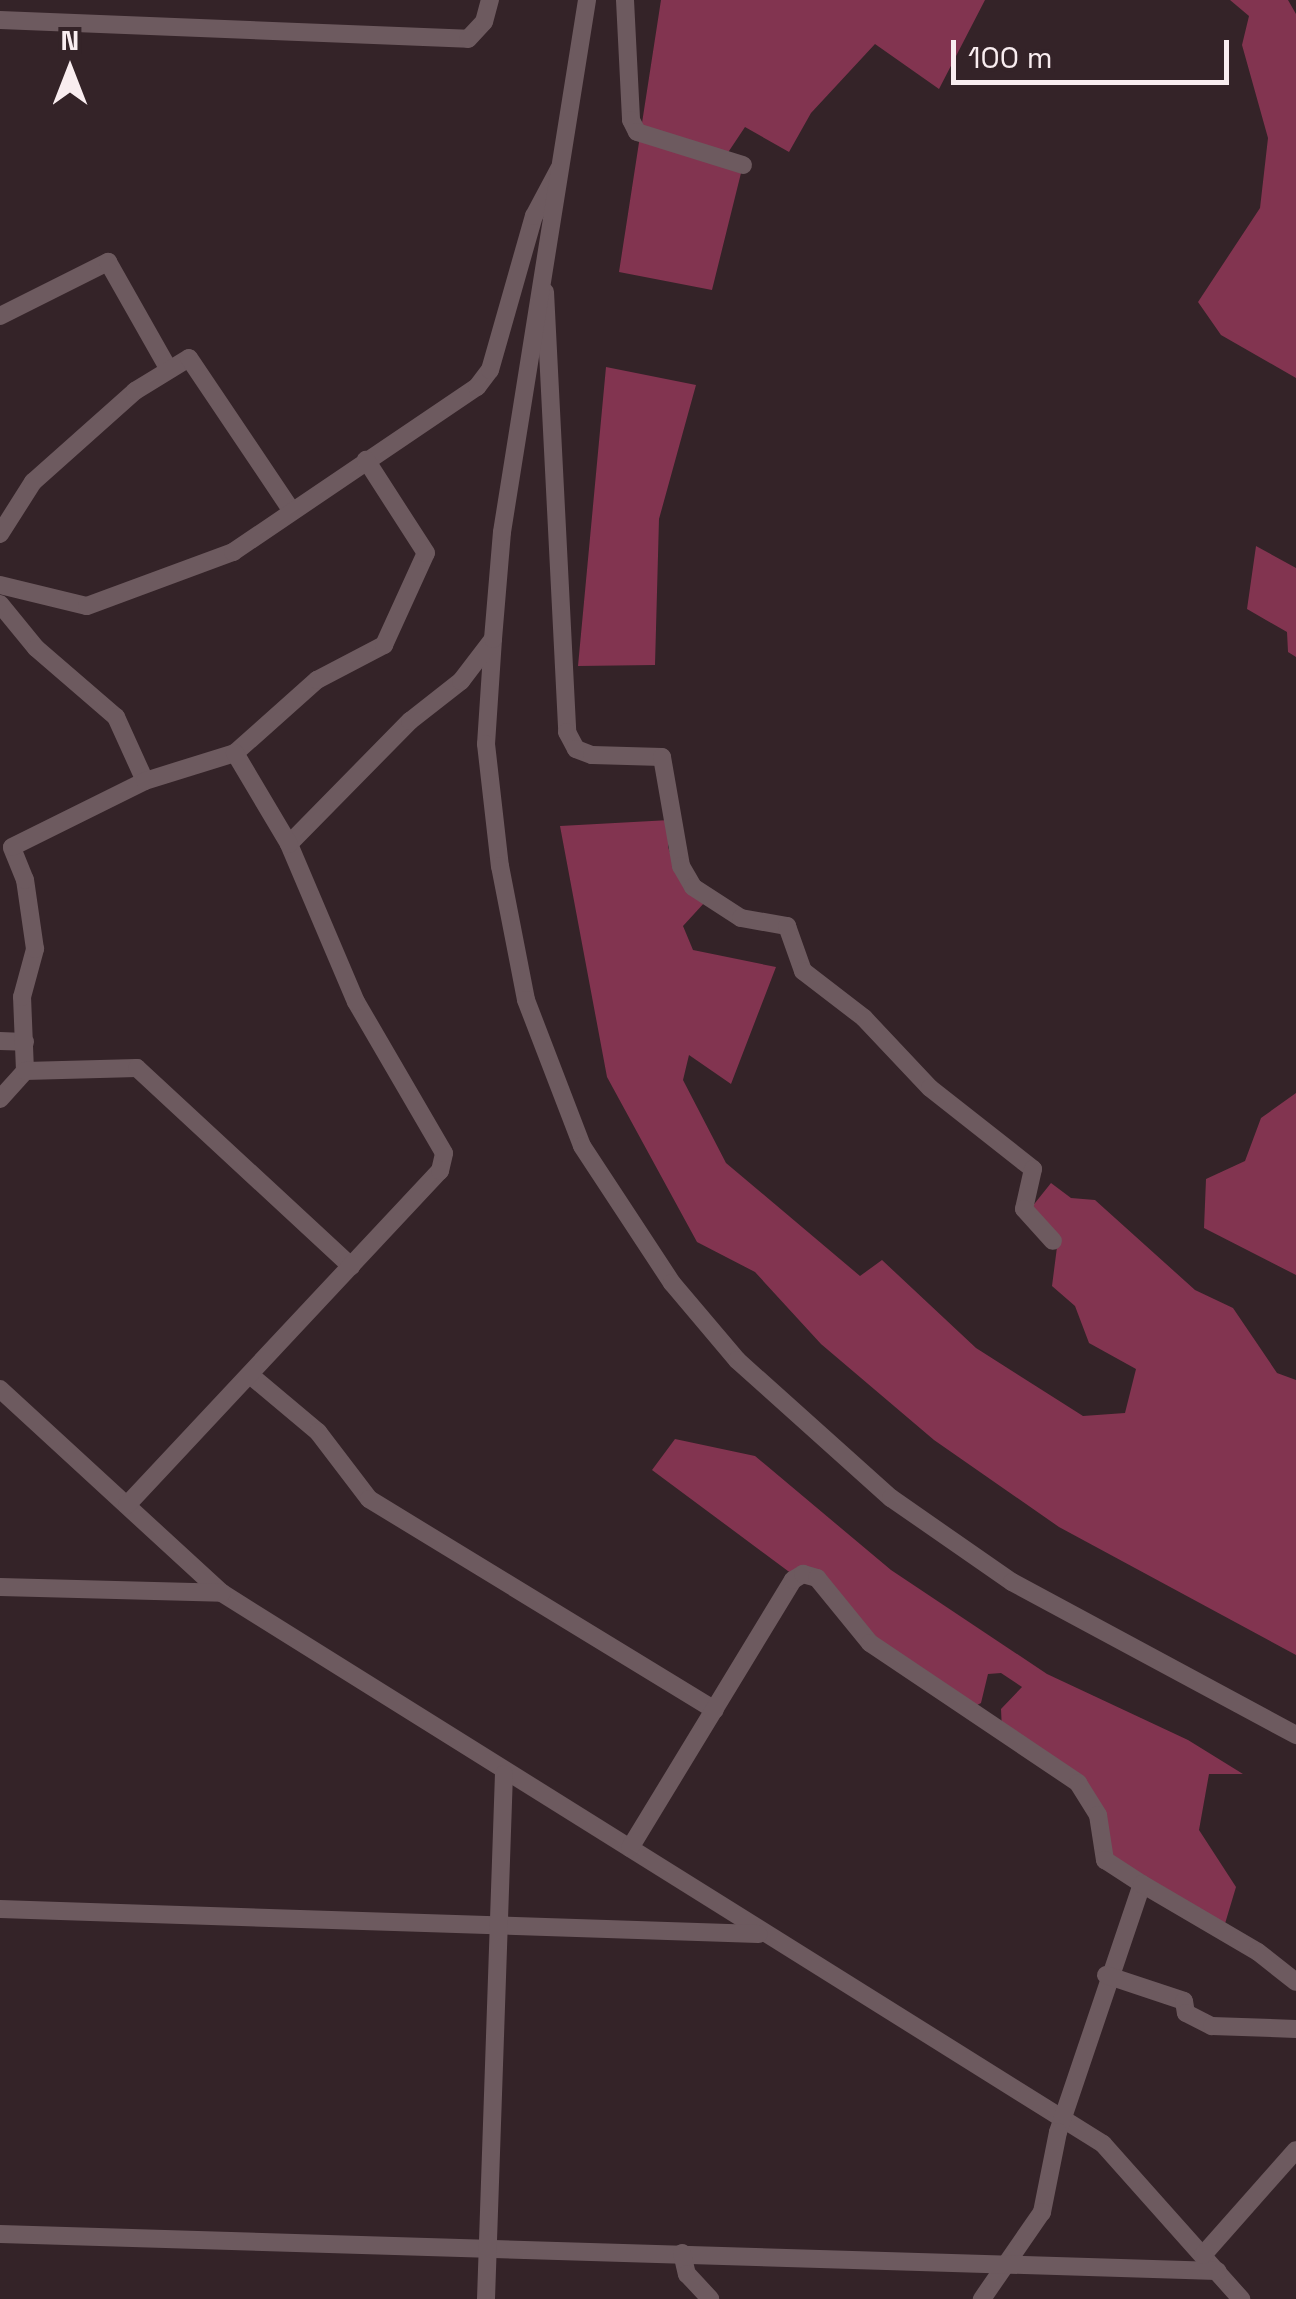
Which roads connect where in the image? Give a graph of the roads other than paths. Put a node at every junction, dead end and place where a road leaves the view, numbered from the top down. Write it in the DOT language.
graph roads {
  1 [pos="490,0"];
  2 [pos="587,0"];
  3 [pos="625,0"];
  4 [pos="0,20"];
  5 [pos="565,156"];
  6 [pos="743,165"];
  7 [pos="544,292"];
  8 [pos="0,316"];
  9 [pos="168,368"];
  10 [pos="366,460"];
  11 [pos="292,511"];
  12 [pos="0,534"];
  13 [pos="0,586"];
  14 [pos="0,604"];
  15 [pos="493,638"];
  16 [pos="235,753"];
  17 [pos="144,781"];
  18 [pos="290,844"];
  19 [pos="0,1041"];
  20 [pos="25,1042"];
  21 [pos="26,1071"];
  22 [pos="0,1098"];
  23 [pos="1053,1240"];
  24 [pos="350,1266"];
  25 [pos="250,1375"];
  26 [pos="0,1389"];
  27 [pos="0,1400"];
  28 [pos="127,1505"];
  29 [pos="0,1587"];
  30 [pos="222,1593"];
  31 [pos="715,1710"];
  32 [pos="1296,1735"];
  33 [pos="504,1774"];
  34 [pos="630,1848"];
  35 [pos="1142,1884"];
  36 [pos="0,1909"];
  37 [pos="500,1925"];
  38 [pos="763,1934"];
  39 [pos="1106,1975"];
  40 [pos="1296,1982"];
  41 [pos="1296,2029"];
  42 [pos="1063,2115"];
  43 [pos="1296,2150"];
  44 [pos="0,2234"];
  45 [pos="488,2248"];
  46 [pos="682,2253"];
  47 [pos="1202,2255"];
  48 [pos="1009,2262"];
  49 [pos="1216,2271"];
  50 [pos="486,2299"];
  51 [pos="710,2299"];
  52 [pos="982,2299"];
  53 [pos="1241,2299"];
  1 -- 4 [label="street"];
  2 -- 5 [label="street"];
  3 -- 6 [label="street"];
  5 -- 7 [label="street"];
  5 -- 10 [label="street"];
  7 -- 15 [label="street"];
  7 -- 23 [label="street"];
  8 -- 9 [label="street"];
  9 -- 11 [label="street"];
  9 -- 12 [label="street"];
  10 -- 11 [label="street"];
  10 -- 16 [label="street"];
  11 -- 13 [label="street"];
  14 -- 17 [label="street"];
  15 -- 18 [label="street"];
  15 -- 32 [label="street"];
  16 -- 17 [label="street"];
  16 -- 18 [label="street"];
  17 -- 20 [label="street"];
  18 -- 24 [label="street"];
  19 -- 20 [label="street"];
  20 -- 21 [label="street"];
  21 -- 22 [label="street"];
  21 -- 24 [label="street"];
  24 -- 25 [label="street"];
  25 -- 28 [label="street"];
  25 -- 31 [label="street"];
  26 -- 27 [label="street"];
  26 -- 28 [label="street"];
  28 -- 30 [label="street"];
  29 -- 30 [label="street"];
  30 -- 33 [label="street"];
  31 -- 34 [label="street"];
  31 -- 35 [label="street"];
  33 -- 34 [label="street"];
  33 -- 37 [label="street"];
  34 -- 38 [label="street"];
  35 -- 39 [label="street"];
  35 -- 40 [label="street"];
  36 -- 37 [label="street"];
  37 -- 38 [label="street"];
  37 -- 45 [label="street"];
  38 -- 42 [label="street"];
  39 -- 41 [label="street"];
  39 -- 42 [label="street"];
  42 -- 47 [label="street"];
  42 -- 48 [label="street"];
  43 -- 47 [label="street"];
  44 -- 45 [label="street"];
  45 -- 46 [label="street"];
  45 -- 50 [label="street"];
  46 -- 48 [label="street"];
  46 -- 51 [label="street"];
  47 -- 49 [label="street"];
  48 -- 49 [label="street"];
  48 -- 52 [label="street"];
  49 -- 53 [label="street"];
}
